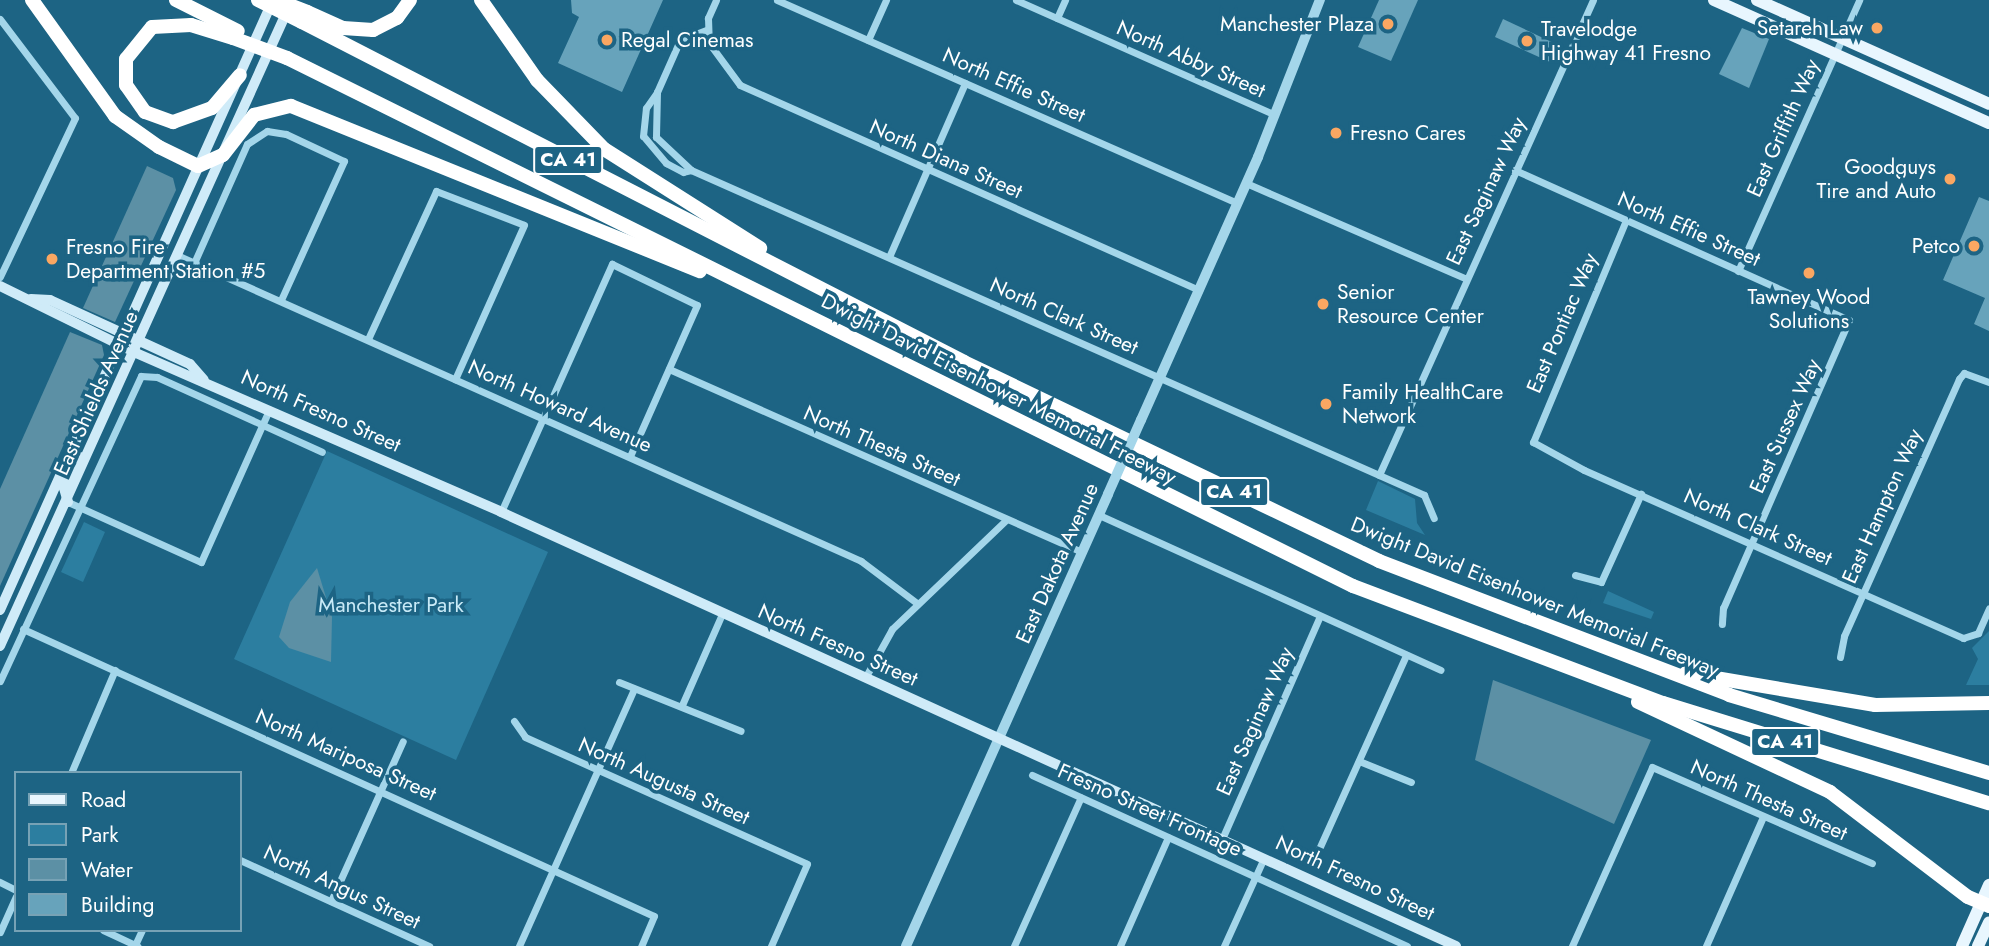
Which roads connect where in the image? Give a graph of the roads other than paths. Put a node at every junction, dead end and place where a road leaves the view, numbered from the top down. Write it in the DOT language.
graph roads {
  1 [pos="32,0"];
  2 [pos="176,0"];
  3 [pos="258,0"];
  4 [pos="274,0"];
  5 [pos="292,0"];
  6 [pos="410,0"];
  7 [pos="481,0"];
  8 [pos="716,0"];
  9 [pos="777,0"];
  10 [pos="887,0"];
  11 [pos="1016,0"];
  12 [pos="1065,0"];
  13 [pos="1320,0"];
  14 [pos="1593,0"];
  15 [pos="1714,0"];
  16 [pos="1757,0"];
  17 [pos="1858,0"];
  18 [pos="304,17"];
  19 [pos="1057,18"];
  20 [pos="0,19"];
  21 [pos="706,30"];
  22 [pos="235,35"];
  23 [pos="1842,38"];
  24 [pos="868,40"];
  25 [pos="1835,55"];
  26 [pos="240,75"];
  27 [pos="965,83"];
  28 [pos="657,92"];
  29 [pos="1989,104"];
  30 [pos="1275,115"];
  31 [pos="1989,123"];
  32 [pos="223,155"];
  33 [pos="198,166"];
  34 [pos="691,170"];
  35 [pos="927,170"];
  36 [pos="1515,170"];
  37 [pos="1246,183"];
  38 [pos="1237,203"];
  39 [pos="1626,220"];
  40 [pos="179,256"];
  41 [pos="889,257"];
  42 [pos="194,263"];
  43 [pos="1738,271"];
  44 [pos="0,277"];
  45 [pos="1464,278"];
  46 [pos="0,286"];
  47 [pos="1199,290"];
  48 [pos="836,294"];
  49 [pos="31,299"];
  50 [pos="281,300"];
  51 [pos="1849,320"];
  52 [pos="818,322"];
  53 [pos="125,334"];
  54 [pos="368,339"];
  55 [pos="141,342"];
  56 [pos="120,346"];
  57 [pos="136,353"];
  58 [pos="669,369"];
  59 [pos="1161,376"];
  60 [pos="455,379"];
  61 [pos="204,380"];
  62 [pos="1989,382"];
  63 [pos="269,410"];
  64 [pos="542,418"];
  65 [pos="86,419"];
  66 [pos="262,425"];
  67 [pos="1533,442"];
  68 [pos="322,452"];
  69 [pos="630,456"];
  70 [pos="1379,475"];
  71 [pos="1641,494"];
  72 [pos="68,502"];
  73 [pos="80,508"];
  74 [pos="501,512"];
  75 [pos="1099,515"];
  76 [pos="1434,518"];
  77 [pos="1006,520"];
  78 [pos="1752,543"];
  79 [pos="1082,552"];
  80 [pos="1575,575"];
  81 [pos="1863,593"];
  82 [pos="918,604"];
  83 [pos="1989,608"];
  84 [pos="0,610"];
  85 [pos="722,614"];
  86 [pos="1319,618"];
  87 [pos="1721,624"];
  88 [pos="23,629"];
  89 [pos="0,646"];
  90 [pos="1406,655"];
  91 [pos="1840,657"];
  92 [pos="1644,664"];
  93 [pos="115,670"];
  94 [pos="1441,670"];
  95 [pos="1584,675"];
  96 [pos="865,678"];
  97 [pos="0,681"];
  98 [pos="619,682"];
  99 [pos="634,689"];
  100 [pos="1989,703"];
  101 [pos="682,705"];
  102 [pos="514,722"];
  103 [pos="741,731"];
  104 [pos="1000,739"];
  105 [pos="402,741"];
  106 [pos="1359,761"];
  107 [pos="598,770"];
  108 [pos="72,771"];
  109 [pos="1989,773"];
  110 [pos="1032,775"];
  111 [pos="1411,782"];
  112 [pos="381,790"];
  113 [pos="1081,797"];
  114 [pos="1989,803"];
  115 [pos="1763,817"];
  116 [pos="1168,837"];
  117 [pos="1222,839"];
  118 [pos="1264,858"];
  119 [pos="1314,860"];
  120 [pos="242,861"];
  121 [pos="1872,863"];
  122 [pos="553,869"];
  123 [pos="1255,876"];
  124 [pos="1989,885"];
  125 [pos="14,900"];
  126 [pos="331,901"];
  127 [pos="1985,904"];
  128 [pos="1989,922"];
  129 [pos="0,932"];
  130 [pos="107,932"];
  131 [pos="136,946"];
  132 [pos="429,946"];
  133 [pos="519,946"];
  134 [pos="641,946"];
  135 [pos="771,946"];
  136 [pos="906,946"];
  137 [pos="1014,946"];
  138 [pos="1119,946"];
  139 [pos="1224,946"];
  140 [pos="1407,946"];
  141 [pos="1456,946"];
  142 [pos="1572,946"];
  143 [pos="1706,946"];
  144 [pos="1962,946"];
  145 [pos="1979,946"];
  1 -- 33 [label="highway"];
  2 -- 22 [label="highway, Dwight David Eisenhower Memorial Freeway / CA 41"];
  3 -- 18 [label="highway, Dwight David Eisenhower Memorial Freeway / CA 41, bridge"];
  4 -- 18 [label="highway, bridge"];
  4 -- 26 [label="main road, East Shields Avenue"];
  5 -- 32 [label="main road, East Shields Avenue"];
  6 -- 18 [label="highway"];
  7 -- 48 [label="highway"];
  8 -- 21 [label="street"];
  9 -- 24 [label="street, North Effie Street"];
  10 -- 24 [label="street"];
  11 -- 19 [label="street, North Abby Street"];
  12 -- 19 [label="street"];
  13 -- 30 [label="street, East Dakota Avenue"];
  14 -- 36 [label="street, East Saginaw Way"];
  15 -- 25 [label="main road"];
  16 -- 23 [label="main road"];
  17 -- 23 [label="street, East Griffith Way"];
  18 -- 48 [label="highway, Dwight David Eisenhower Memorial Freeway / CA 41"];
  19 -- 30 [label="street, North Abby Street"];
  20 -- 44 [label="street"];
  21 -- 28 [label="street"];
  21 -- 35 [label="street, North Diana Street"];
  22 -- 26 [label="highway"];
  22 -- 52 [label="highway, Dwight David Eisenhower Memorial Freeway / CA 41, bridge"];
  23 -- 25 [label="street, East Griffith Way"];
  23 -- 29 [label="main road"];
  24 -- 27 [label="street, North Effie Street"];
  25 -- 31 [label="main road"];
  25 -- 43 [label="street, East Griffith Way"];
  26 -- 33 [label="main road, East Shields Avenue"];
  27 -- 35 [label="street"];
  27 -- 38 [label="street, North Effie Street"];
  28 -- 34 [label="street, North Clark Street"];
  28 -- 34 [label="street, North Clark Street"];
  30 -- 37 [label="street, East Dakota Avenue"];
  32 -- 33 [label="highway"];
  32 -- 40 [label="main road, East Shields Avenue"];
  32 -- 52 [label="highway"];
  33 -- 53 [label="main road, East Shields Avenue"];
  34 -- 41 [label="street, North Clark Street"];
  35 -- 41 [label="street"];
  35 -- 47 [label="street, North Diana Street"];
  36 -- 39 [label="street, North Effie Street"];
  36 -- 45 [label="street, East Saginaw Way"];
  37 -- 38 [label="street, East Dakota Avenue"];
  37 -- 45 [label="street"];
  38 -- 47 [label="street, East Dakota Avenue"];
  39 -- 43 [label="street, North Effie Street"];
  39 -- 67 [label="street, East Pontiac Way"];
  40 -- 42 [label="street, North Howard Avenue"];
  40 -- 55 [label="main road, East Shields Avenue"];
  41 -- 59 [label="street, North Clark Street"];
  42 -- 50 [label="street, North Howard Avenue"];
  42 -- 50 [label="street"];
  43 -- 51 [label="street, North Effie Street"];
  45 -- 70 [label="street, East Saginaw Way"];
  46 -- 49 [label="main road, North Fresno Street"];
  47 -- 59 [label="street, East Dakota Avenue"];
  48 -- 92 [label="highway, Dwight David Eisenhower Memorial Freeway / CA 41"];
  49 -- 53 [label="main road, North Fresno Street"];
  49 -- 56 [label="main road, North Fresno Street"];
  50 -- 54 [label="street, North Howard Avenue"];
  51 -- 78 [label="street, East Sussex Way"];
  52 -- 95 [label="highway, Dwight David Eisenhower Memorial Freeway / CA 41"];
  53 -- 55 [label="main road, North Fresno Street"];
  53 -- 56 [label="main road, East Shields Avenue"];
  54 -- 60 [label="street, North Howard Avenue"];
  54 -- 60 [label="street"];
  55 -- 57 [label="main road, East Shields Avenue"];
  55 -- 61 [label="main road, North Fresno Street"];
  56 -- 57 [label="main road, North Fresno Street"];
  56 -- 65 [label="main road, East Shields Avenue"];
  57 -- 61 [label="main road, North Fresno Street"];
  57 -- 72 [label="main road, East Shields Avenue"];
  58 -- 64 [label="street"];
  58 -- 69 [label="street"];
  58 -- 77 [label="street, North Thesta Street"];
  59 -- 70 [label="street, North Clark Street"];
  59 -- 75 [label="street, East Dakota Avenue, bridge"];
  60 -- 64 [label="street, North Howard Avenue"];
  61 -- 63 [label="main road, North Fresno Street"];
  62 -- 81 [label="street, East Hampton Way"];
  63 -- 66 [label="street"];
  63 -- 74 [label="main road, North Fresno Street"];
  64 -- 69 [label="street, North Howard Avenue"];
  64 -- 74 [label="street"];
  65 -- 72 [label="main road"];
  65 -- 84 [label="main road, East Shields Avenue"];
  66 -- 68 [label="street"];
  66 -- 73 [label="street"];
  66 -- 73 [label="street"];
  67 -- 71 [label="street, North Clark Street"];
  69 -- 82 [label="street, North Howard Avenue"];
  70 -- 76 [label="street, North Clark Street"];
  71 -- 78 [label="street, North Clark Street"];
  71 -- 80 [label="street"];
  72 -- 73 [label="street"];
  72 -- 89 [label="main road, East Shields Avenue"];
  73 -- 88 [label="street"];
  74 -- 85 [label="main road, North Fresno Street"];
  75 -- 79 [label="street, East Dakota Avenue"];
  75 -- 86 [label="street"];
  77 -- 79 [label="street, North Thesta Street"];
  77 -- 82 [label="street"];
  78 -- 81 [label="street, North Clark Street"];
  78 -- 87 [label="street, East Sussex Way"];
  79 -- 104 [label="street, East Dakota Avenue"];
  81 -- 83 [label="street, North Clark Street"];
  81 -- 91 [label="street, East Hampton Way"];
  82 -- 96 [label="street"];
  85 -- 96 [label="main road, North Fresno Street"];
  85 -- 101 [label="street"];
  86 -- 90 [label="street"];
  86 -- 117 [label="street, East Saginaw Way"];
  88 -- 93 [label="street, North Mariposa Street"];
  88 -- 97 [label="street"];
  90 -- 94 [label="street"];
  90 -- 106 [label="street"];
  92 -- 100 [label="highway"];
  92 -- 109 [label="highway, Dwight David Eisenhower Memorial Freeway / CA 41"];
  93 -- 108 [label="street"];
  93 -- 112 [label="street, North Mariposa Street"];
  95 -- 114 [label="highway, Dwight David Eisenhower Memorial Freeway / CA 41"];
  95 -- 127 [label="highway"];
  96 -- 104 [label="main road, North Fresno Street"];
  98 -- 99 [label="street"];
  99 -- 101 [label="street"];
  99 -- 107 [label="street"];
  101 -- 103 [label="street"];
  102 -- 107 [label="street, North Augusta Street"];
  104 -- 117 [label="main road, North Fresno Street"];
  104 -- 136 [label="street, East Dakota Avenue"];
  105 -- 112 [label="street"];
  106 -- 111 [label="street"];
  106 -- 119 [label="street"];
  107 -- 122 [label="street"];
  107 -- 135 [label="street, North Augusta Street"];
  110 -- 113 [label="street, Fresno Street Frontage"];
  112 -- 122 [label="street, North Mariposa Street"];
  112 -- 126 [label="street"];
  113 -- 116 [label="street, Fresno Street Frontage"];
  113 -- 137 [label="street"];
  115 -- 121 [label="street, North Thesta Street"];
  115 -- 142 [label="street, North Thesta Street"];
  115 -- 143 [label="street"];
  116 -- 123 [label="street, Fresno Street Frontage"];
  116 -- 138 [label="street"];
  117 -- 118 [label="main road, North Fresno Street"];
  118 -- 123 [label="street"];
  118 -- 141 [label="main road, North Fresno Street"];
  120 -- 126 [label="street, North Angus Street"];
  122 -- 133 [label="street"];
  122 -- 134 [label="street, North Mariposa Street"];
  123 -- 139 [label="street"];
  123 -- 140 [label="street, Fresno Street Frontage"];
  124 -- 127 [label="main road"];
  125 -- 129 [label="street"];
  126 -- 132 [label="street, North Angus Street"];
  127 -- 144 [label="main road"];
  128 -- 145 [label="main road"];
  130 -- 131 [label="street"];
}
